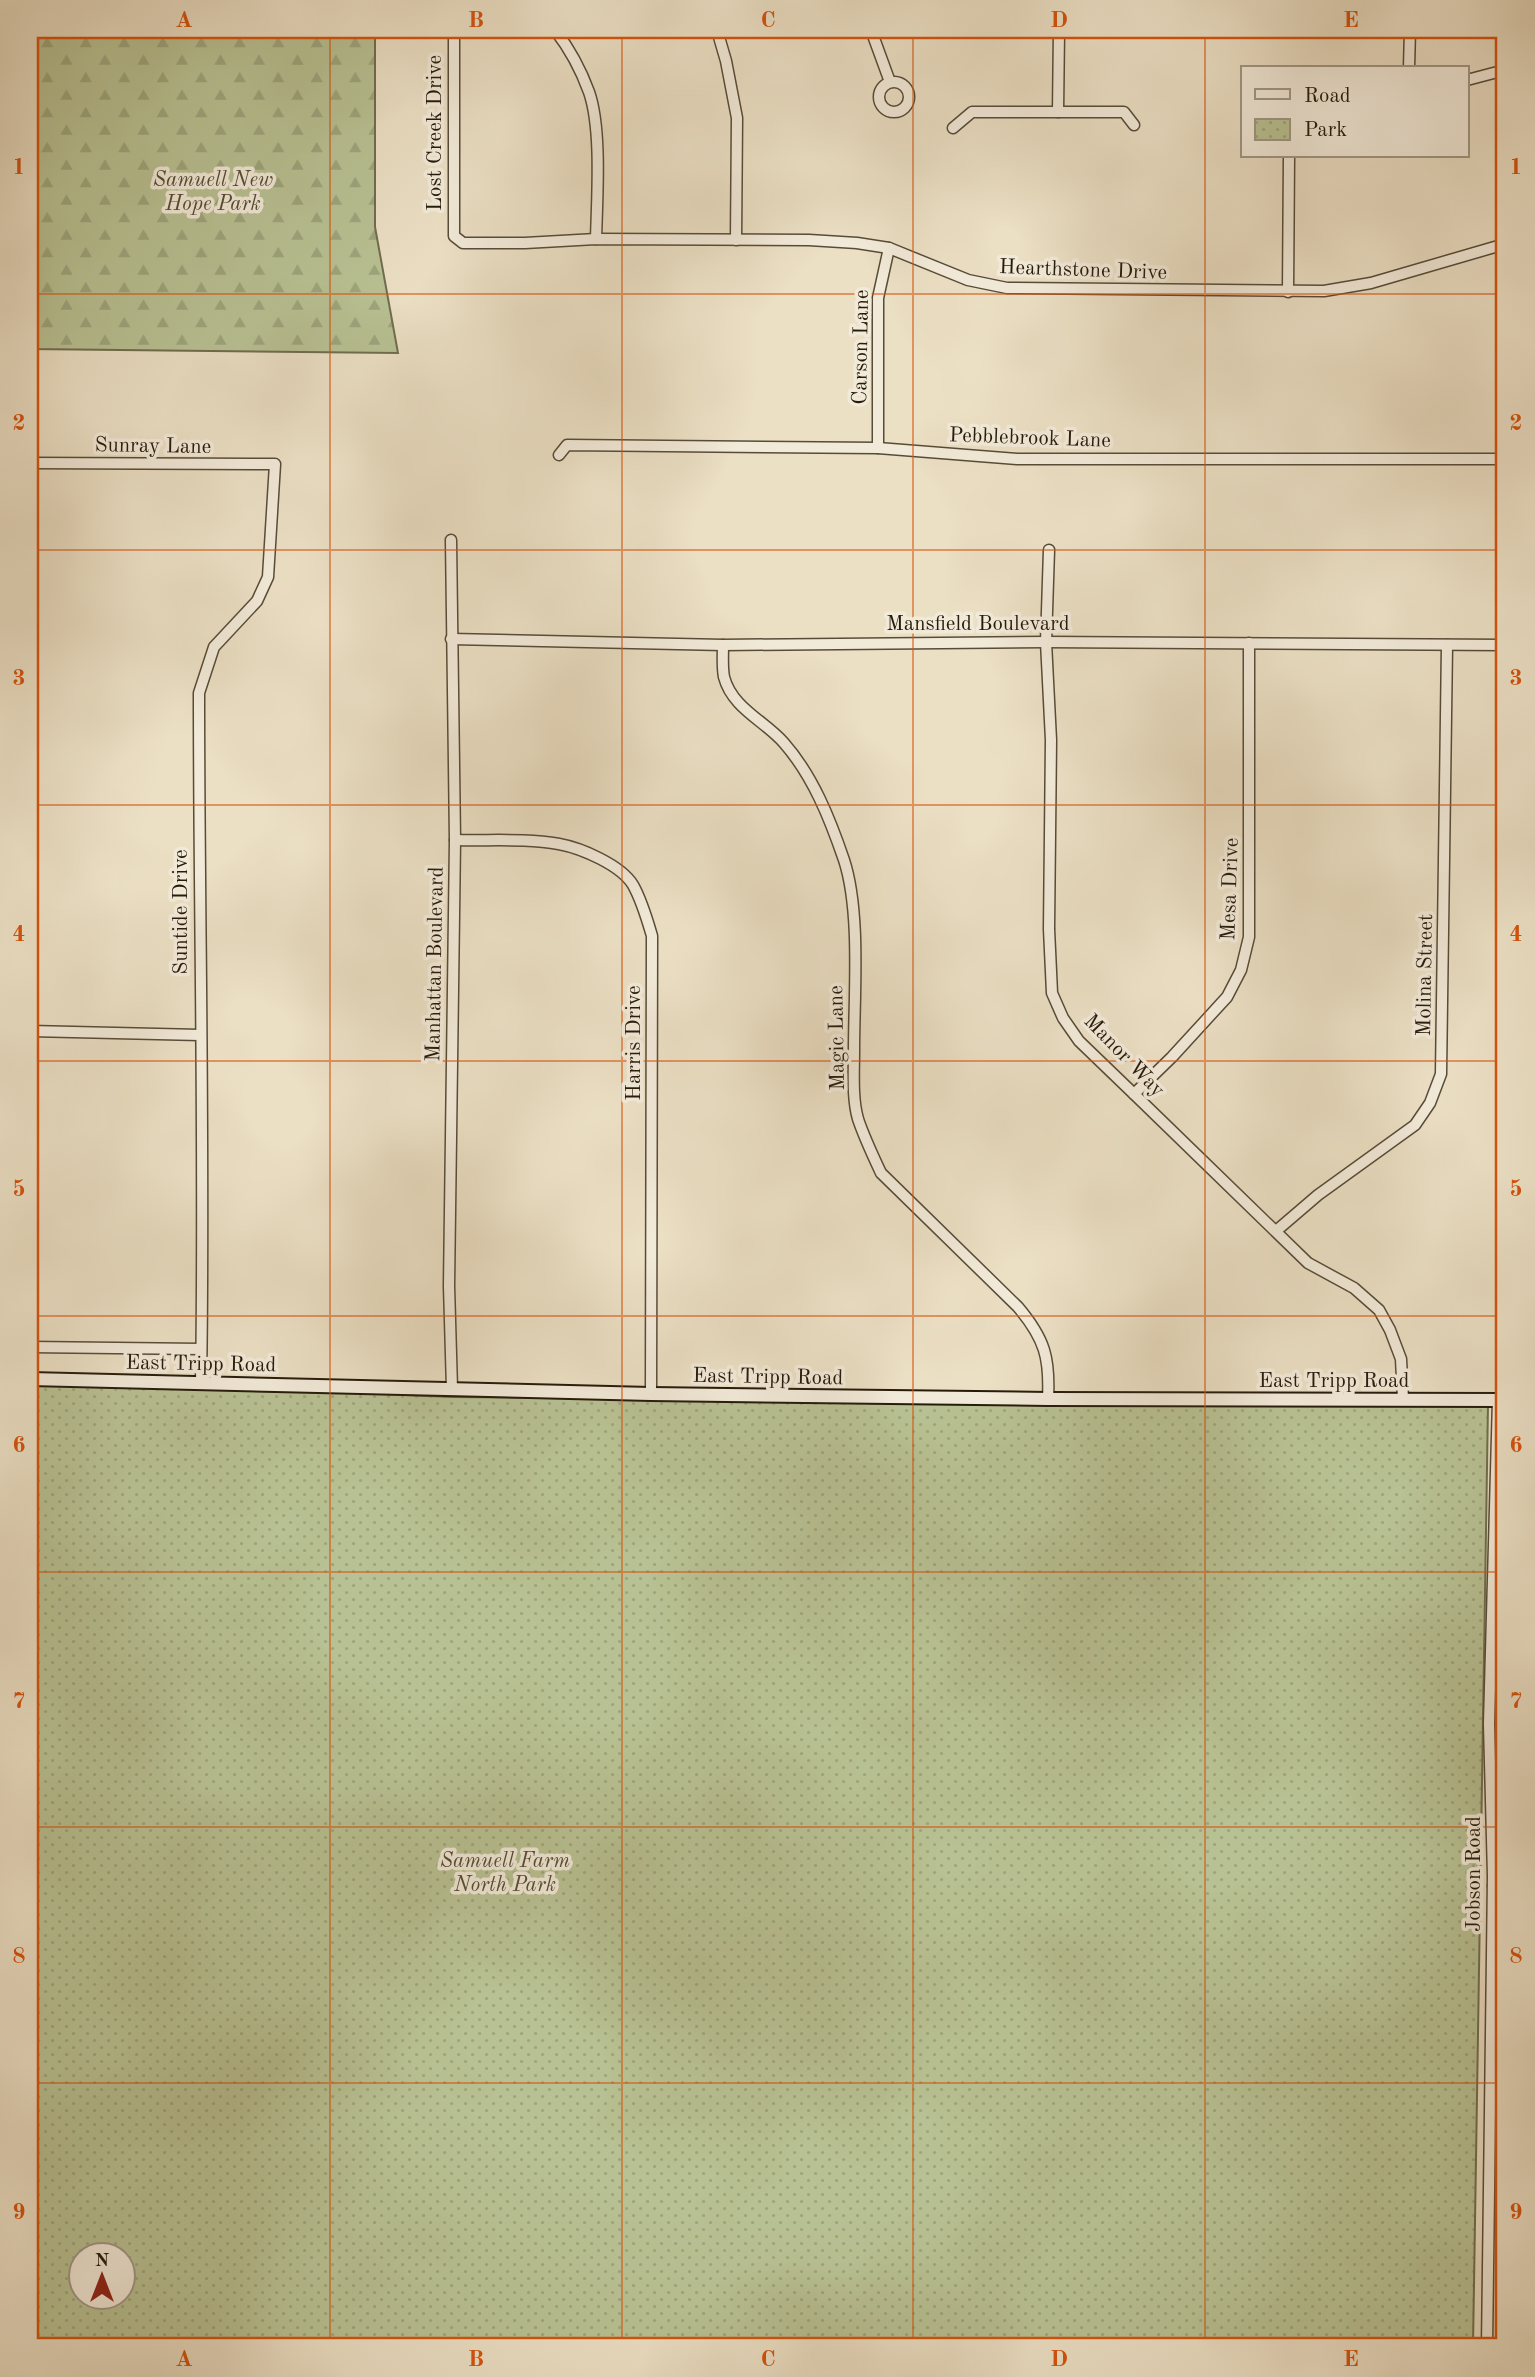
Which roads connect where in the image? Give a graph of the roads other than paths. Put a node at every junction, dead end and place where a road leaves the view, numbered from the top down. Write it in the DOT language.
graph roads {
  1 [pos="454,30"];
  2 [pos="555,30"];
  3 [pos="717,30"];
  4 [pos="871,30"];
  5 [pos="1059,30"];
  6 [pos="1410,30"];
  7 [pos="1409,66"];
  8 [pos="1505,71"];
  9 [pos="1468,80"];
  10 [pos="890,82"];
  11 [pos="1058,112"];
  12 [pos="1134,125"];
  13 [pos="953,128"];
  14 [pos="1289,158"];
  15 [pos="453,236"];
  16 [pos="596,239"];
  17 [pos="736,240"];
  18 [pos="1505,244"];
  19 [pos="889,248"];
  20 [pos="1288,292"];
  21 [pos="878,449"];
  22 [pos="559,455"];
  23 [pos="1505,456"];
  24 [pos="30,463"];
  25 [pos="275,464"];
  26 [pos="450,540"];
  27 [pos="1049,550"];
  28 [pos="451,639"];
  29 [pos="1046,642"];
  30 [pos="1249,643"];
  31 [pos="723,645"];
  32 [pos="1447,645"];
  33 [pos="1505,645"];
  34 [pos="455,840"];
  35 [pos="30,1031"];
  36 [pos="200,1035"];
  37 [pos="1134,1094"];
  38 [pos="1276,1231"];
  39 [pos="30,1347"];
  40 [pos="201,1349"];
  41 [pos="30,1379"];
  42 [pos="201,1382"];
  43 [pos="452,1388"];
  44 [pos="652,1394"];
  45 [pos="1048,1399"];
  46 [pos="1403,1399"];
  47 [pos="1502,1400"];
  48 [pos="1493,1867"];
  49 [pos="1505,1868"];
  50 [pos="1493,1886"];
  51 [pos="1505,1886"];
  52 [pos="1487,2347"];
  1 -- 15 [label="street, Lost Creek Drive"];
  2 -- 16 [label="street"];
  3 -- 17 [label="street"];
  4 -- 10 [label="street"];
  5 -- 11 [label="street"];
  6 -- 7 [label="street"];
  8 -- 9 [label="street"];
  11 -- 12 [label="street"];
  11 -- 13 [label="street"];
  14 -- 20 [label="street"];
  15 -- 16 [label="street, Hearthstone Drive"];
  16 -- 17 [label="street, Hearthstone Drive"];
  17 -- 19 [label="street, Hearthstone Drive"];
  18 -- 20 [label="street, Hearthstone Drive"];
  19 -- 20 [label="street, Hearthstone Drive"];
  19 -- 21 [label="street, Carson Lane"];
  21 -- 22 [label="street, Pebblebrook Lane"];
  21 -- 23 [label="street, Pebblebrook Lane"];
  24 -- 25 [label="street, Sunray Lane"];
  25 -- 36 [label="street, Suntide Drive"];
  26 -- 28 [label="street, Manhattan Boulevard"];
  27 -- 29 [label="street, Manor Way"];
  28 -- 31 [label="street, Mansfield Boulevard"];
  28 -- 34 [label="street, Manhattan Boulevard"];
  29 -- 30 [label="street, Mansfield Boulevard"];
  29 -- 31 [label="street, Mansfield Boulevard"];
  29 -- 37 [label="street, Manor Way"];
  30 -- 32 [label="street, Mansfield Boulevard"];
  30 -- 37 [label="street, Mesa Drive"];
  31 -- 45 [label="street, Magic Lane"];
  32 -- 33 [label="street, Mansfield Boulevard"];
  32 -- 38 [label="street, Molina Street"];
  34 -- 43 [label="street, Manhattan Boulevard"];
  34 -- 44 [label="street, Harris Drive"];
  35 -- 36 [label="street"];
  36 -- 40 [label="street, Suntide Drive"];
  37 -- 38 [label="street, Manor Way"];
  38 -- 46 [label="street, Manor Way"];
  39 -- 40 [label="street"];
  40 -- 42 [label="street, Suntide Drive"];
  41 -- 42 [label="street, East Tripp Road"];
  42 -- 43 [label="street, East Tripp Road"];
  43 -- 44 [label="street, East Tripp Road"];
  44 -- 45 [label="street, East Tripp Road"];
  45 -- 46 [label="street, East Tripp Road"];
  46 -- 47 [label="street, East Tripp Road"];
  47 -- 48 [label="street, Jobson Road"];
  48 -- 49 [label="street"];
  48 -- 50 [label="street, Jobson Road"];
  50 -- 51 [label="street"];
  50 -- 52 [label="street, Jobson Road"];
}
